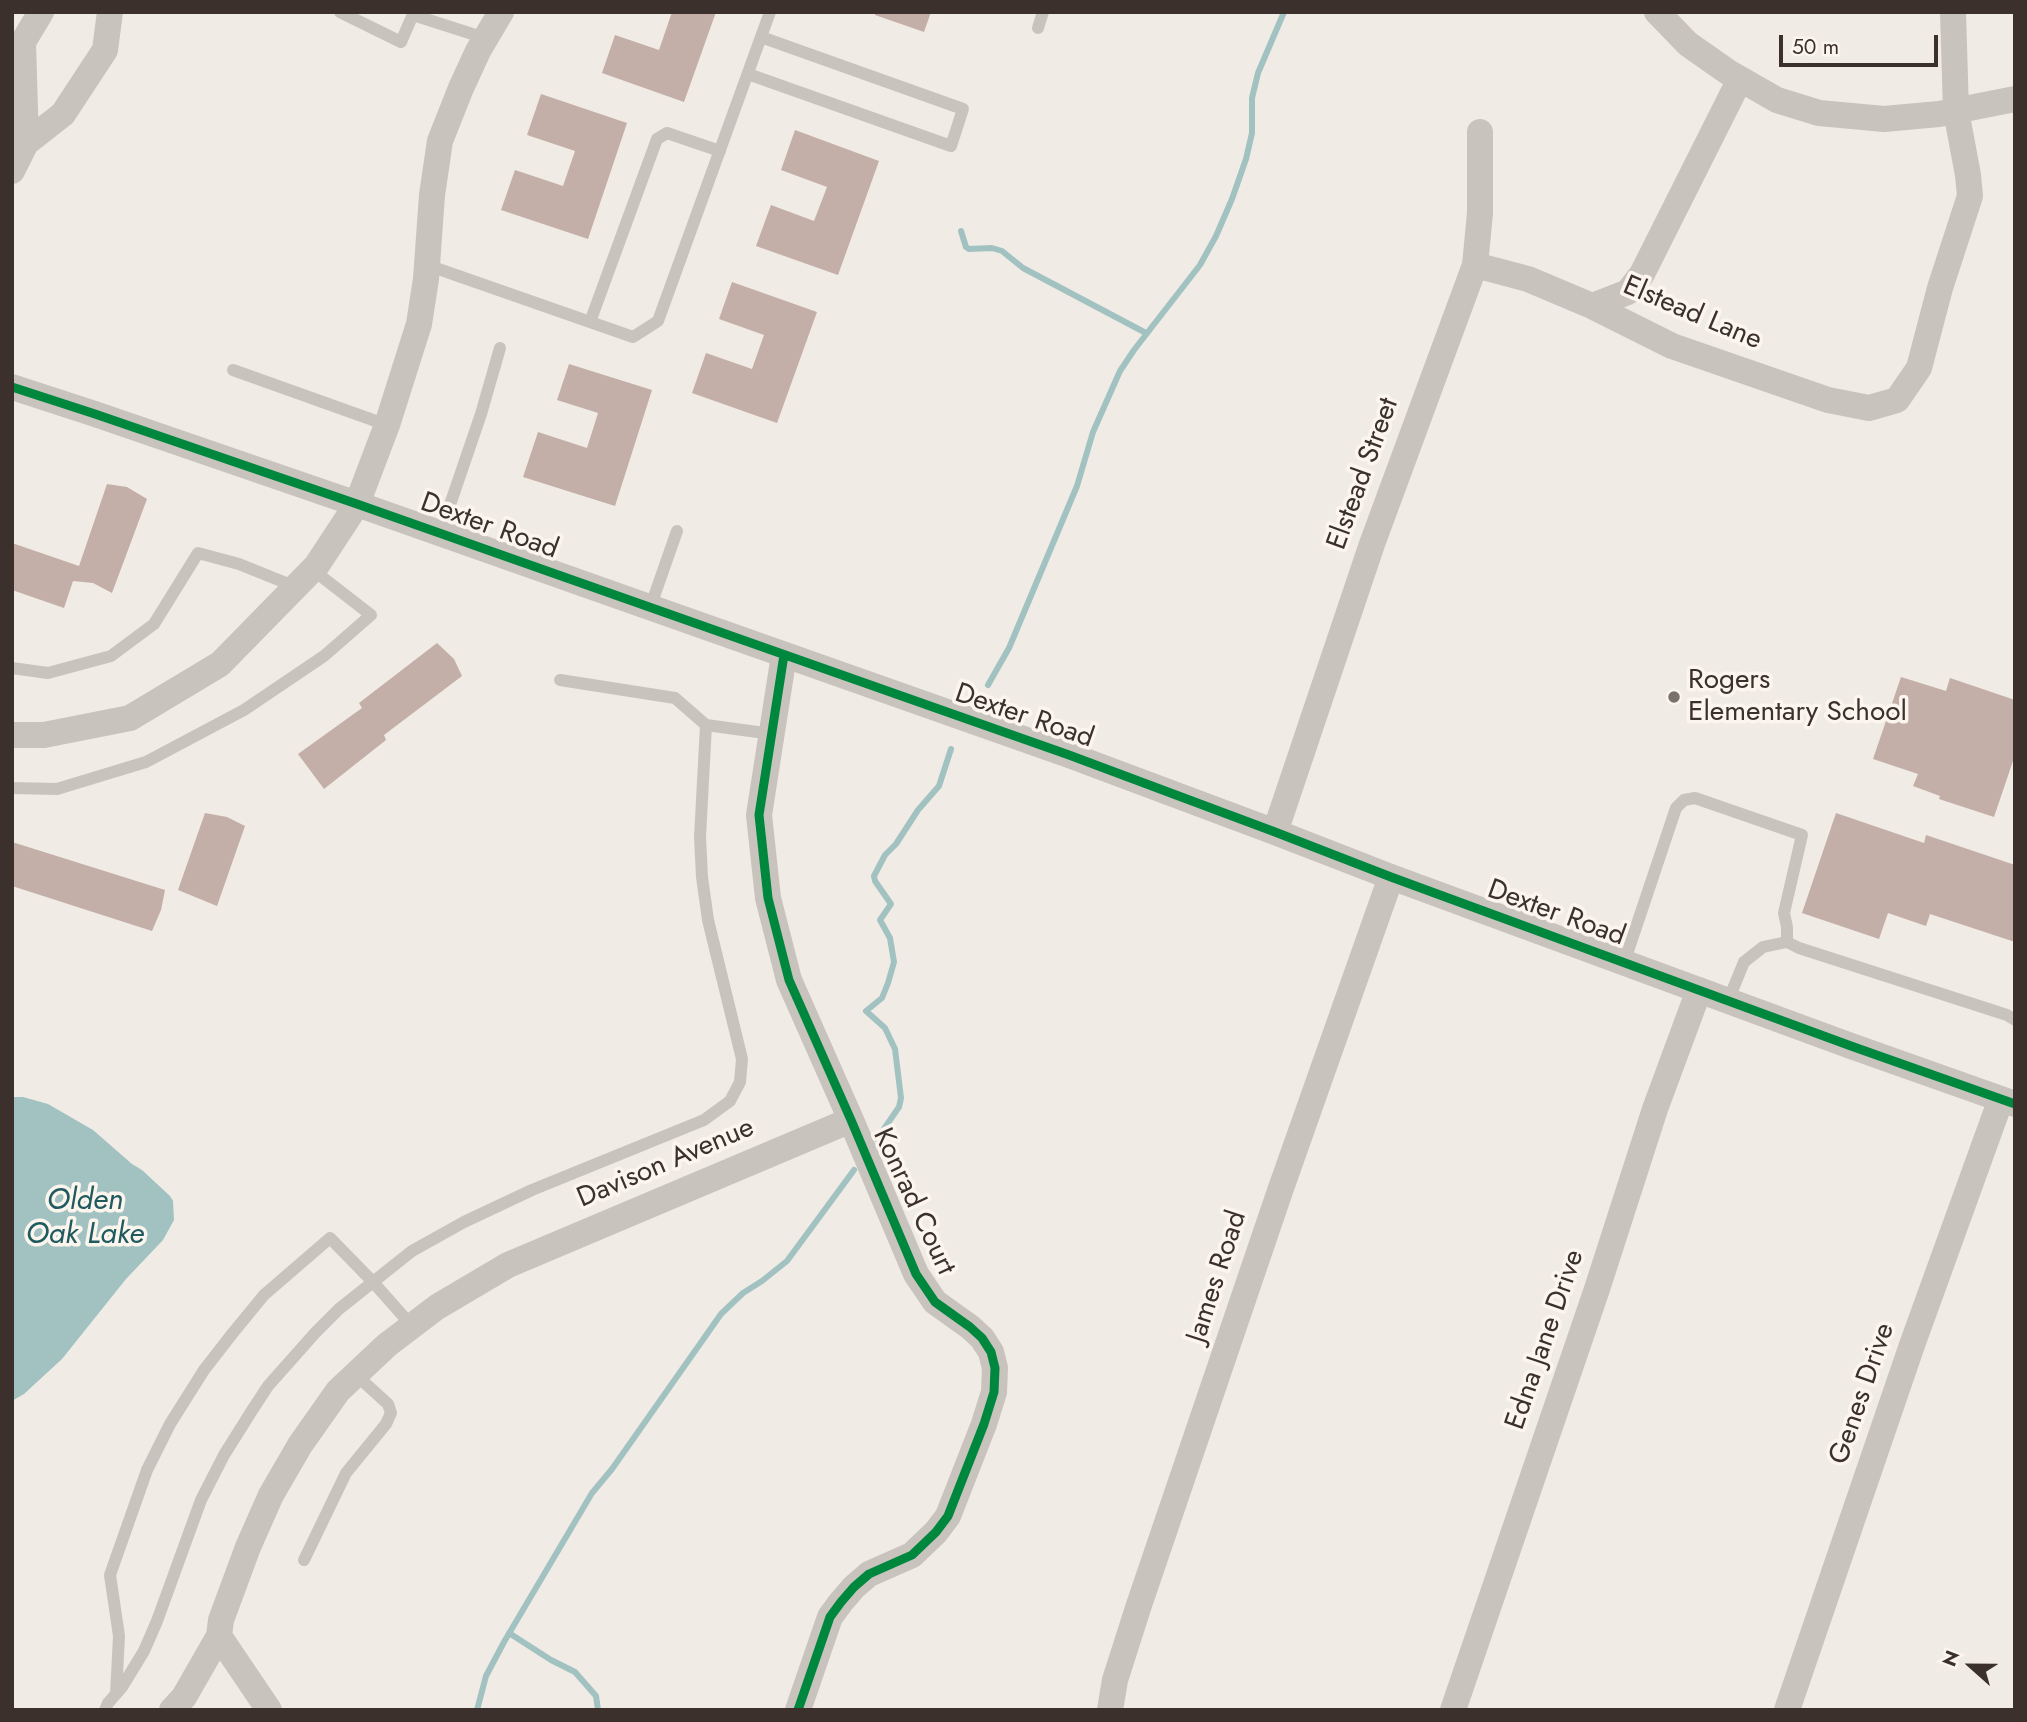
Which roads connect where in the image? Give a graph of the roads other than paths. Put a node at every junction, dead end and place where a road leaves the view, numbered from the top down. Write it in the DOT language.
graph roads {
  1 [pos="41,12"];
  2 [pos="110,12"];
  3 [pos="340,12"];
  4 [pos="500,12"];
  5 [pos="770,12"];
  6 [pos="1043,12"];
  7 [pos="1953,12"];
  8 [pos="1658,13"];
  9 [pos="414,14"];
  10 [pos="1038,28"];
  11 [pos="761,37"];
  12 [pos="485,38"];
  13 [pos="748,74"];
  14 [pos="1740,79"];
  15 [pos="2015,99"];
  16 [pos="1956,111"];
  17 [pos="1480,132"];
  18 [pos="26,143"];
  19 [pos="720,151"];
  20 [pos="12,172"];
  21 [pos="427,265"];
  22 [pos="1475,265"];
  23 [pos="1592,306"];
  24 [pos="590,322"];
  25 [pos="500,348"];
  26 [pos="233,370"];
  27 [pos="12,387"];
  28 [pos="387,425"];
  29 [pos="357,505"];
  30 [pos="677,531"];
  31 [pos="440,534"];
  32 [pos="304,578"];
  33 [pos="650,608"];
  34 [pos="783,654"];
  35 [pos="12,668"];
  36 [pos="560,680"];
  37 [pos="706,725"];
  38 [pos="772,734"];
  39 [pos="12,735"];
  40 [pos="12,788"];
  41 [pos="1275,832"];
  42 [pos="1391,877"];
  43 [pos="1787,942"];
  44 [pos="1624,963"];
  45 [pos="1699,990"];
  46 [pos="1728,1001"];
  47 [pos="2015,1020"];
  48 [pos="2008,1101"];
  49 [pos="851,1120"];
  50 [pos="373,1282"];
  51 [pos="412,1326"];
  52 [pos="356,1375"];
  53 [pos="304,1560"];
  54 [pos="219,1636"];
  55 [pos="116,1694"];
  56 [pos="1111,1704"];
  57 [pos="106,1710"];
  58 [pos="172,1710"];
  59 [pos="269,1710"];
  60 [pos="798,1710"];
  61 [pos="1453,1710"];
  62 [pos="1787,1710"];
  1 -- 18 [label="street"];
  2 -- 18 [label="street"];
  3 -- 9 [label="lane"];
  4 -- 12 [label="street"];
  5 -- 11 [label="lane"];
  6 -- 10 [label="lane"];
  7 -- 16 [label="street"];
  8 -- 14 [label="street"];
  9 -- 12 [label="lane"];
  11 -- 13 [label="lane"];
  11 -- 13 [label="lane"];
  12 -- 21 [label="street"];
  13 -- 19 [label="lane"];
  14 -- 16 [label="street"];
  14 -- 23 [label="street"];
  15 -- 16 [label="street"];
  16 -- 23 [label="street, Elstead Lane"];
  17 -- 22 [label="street, Elstead Street"];
  18 -- 20 [label="street"];
  19 -- 24 [label="lane"];
  19 -- 24 [label="lane"];
  21 -- 24 [label="lane"];
  21 -- 28 [label="street"];
  22 -- 23 [label="street, Elstead Lane"];
  22 -- 41 [label="street, Elstead Street"];
  25 -- 31 [label="lane"];
  26 -- 28 [label="lane"];
  27 -- 29 [label="street, Dexter Road"];
  28 -- 29 [label="street"];
  29 -- 31 [label="street, Dexter Road"];
  29 -- 32 [label="street"];
  30 -- 33 [label="lane"];
  31 -- 33 [label="street, Dexter Road"];
  32 -- 35 [label="lane"];
  32 -- 39 [label="street"];
  32 -- 40 [label="lane"];
  33 -- 34 [label="street, Dexter Road"];
  34 -- 38 [label="street"];
  34 -- 41 [label="street, Dexter Road"];
  36 -- 37 [label="lane"];
  37 -- 38 [label="lane"];
  37 -- 50 [label="lane"];
  38 -- 49 [label="street"];
  41 -- 42 [label="street, Dexter Road"];
  42 -- 44 [label="street, Dexter Road"];
  42 -- 56 [label="street, James Road"];
  43 -- 44 [label="lane"];
  43 -- 46 [label="lane"];
  43 -- 47 [label="lane"];
  44 -- 45 [label="street, Dexter Road"];
  45 -- 46 [label="street, Dexter Road"];
  45 -- 61 [label="street, Edna Jane Drive"];
  46 -- 48 [label="street, Dexter Road"];
  48 -- 62 [label="street, Genes Drive"];
  49 -- 51 [label="street, Davison Avenue"];
  49 -- 60 [label="street, Konrad Court"];
  50 -- 51 [label="lane"];
  50 -- 55 [label="lane"];
  50 -- 55 [label="lane"];
  51 -- 52 [label="street, Davison Avenue"];
  52 -- 53 [label="lane"];
  52 -- 54 [label="street, Davison Avenue"];
  54 -- 58 [label="street, Davison Avenue"];
  54 -- 59 [label="street"];
  55 -- 57 [label="lane"];
}
